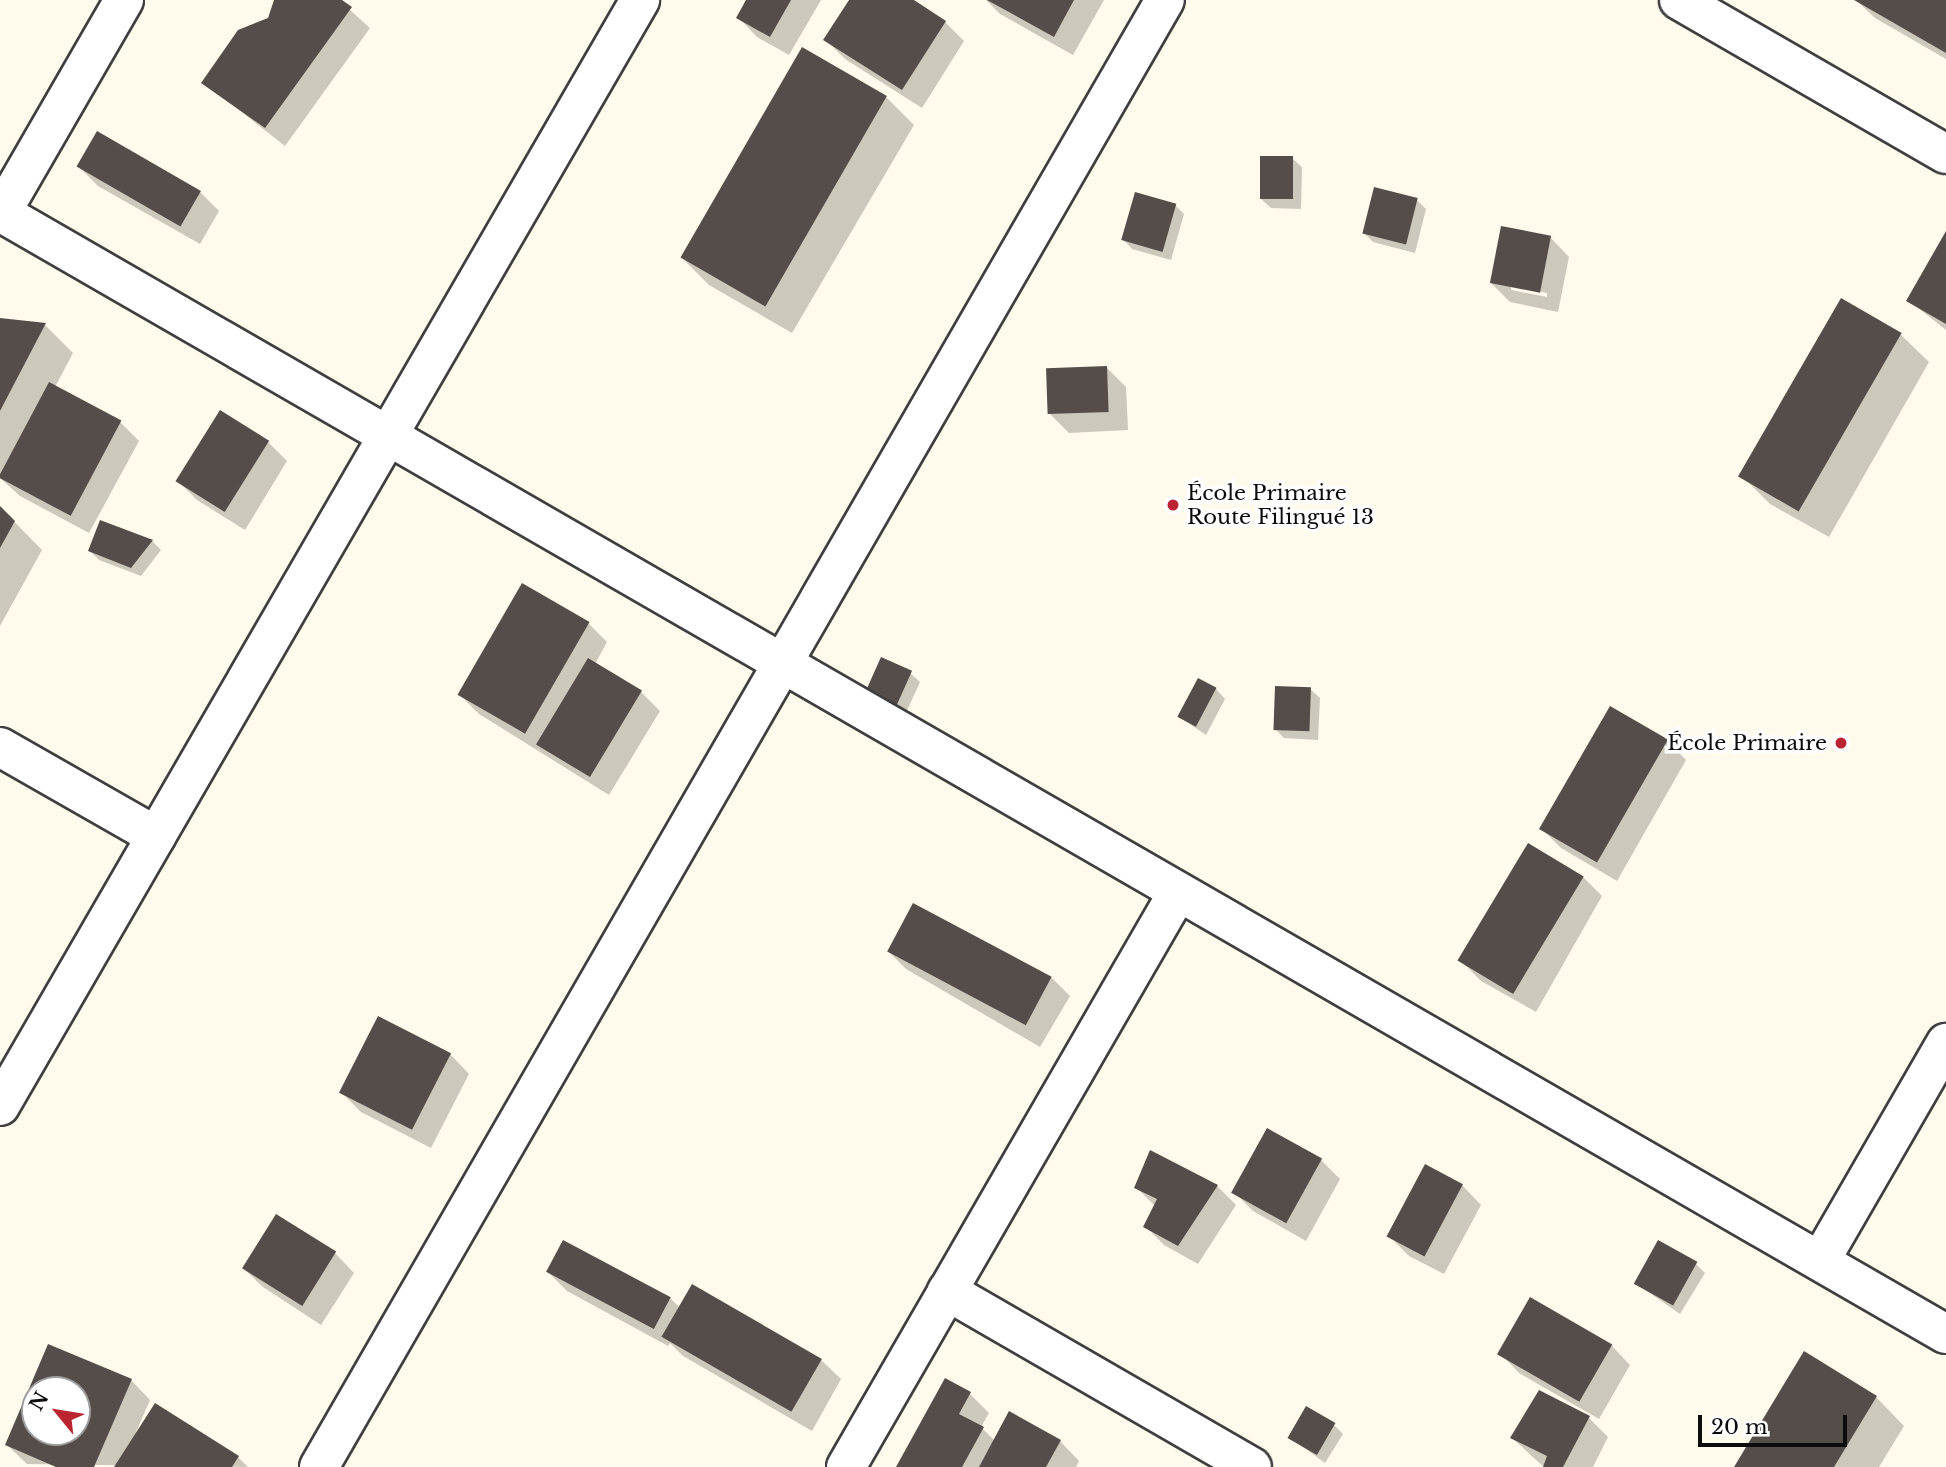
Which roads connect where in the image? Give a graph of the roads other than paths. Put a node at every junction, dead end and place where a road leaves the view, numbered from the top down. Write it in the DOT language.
graph roads {
  1 [pos="124,0"];
  2 [pos="640,0"];
  3 [pos="1165,0"];
  4 [pos="1679,0"];
  5 [pos="1946,154"];
  6 [pos="0,213"];
  7 [pos="388,435"];
  8 [pos="782,663"];
  9 [pos="0,747"];
  10 [pos="156,836"];
  11 [pos="1178,892"];
  12 [pos="1946,1043"];
  13 [pos="0,1106"];
  14 [pos="1820,1261"];
  15 [pos="947,1291"];
  16 [pos="1946,1334"];
  17 [pos="319,1467"];
  18 [pos="846,1467"];
  19 [pos="1252,1467"];
  1 -- 6 [label="street"];
  2 -- 7 [label="street"];
  3 -- 8 [label="street"];
  4 -- 5 [label="street"];
  6 -- 7 [label="street"];
  7 -- 8 [label="street"];
  7 -- 10 [label="street"];
  8 -- 11 [label="street"];
  8 -- 17 [label="street"];
  9 -- 10 [label="street"];
  10 -- 13 [label="street"];
  11 -- 14 [label="street"];
  11 -- 15 [label="street"];
  12 -- 14 [label="street"];
  14 -- 16 [label="street"];
  15 -- 18 [label="street"];
  15 -- 19 [label="street"];
}
